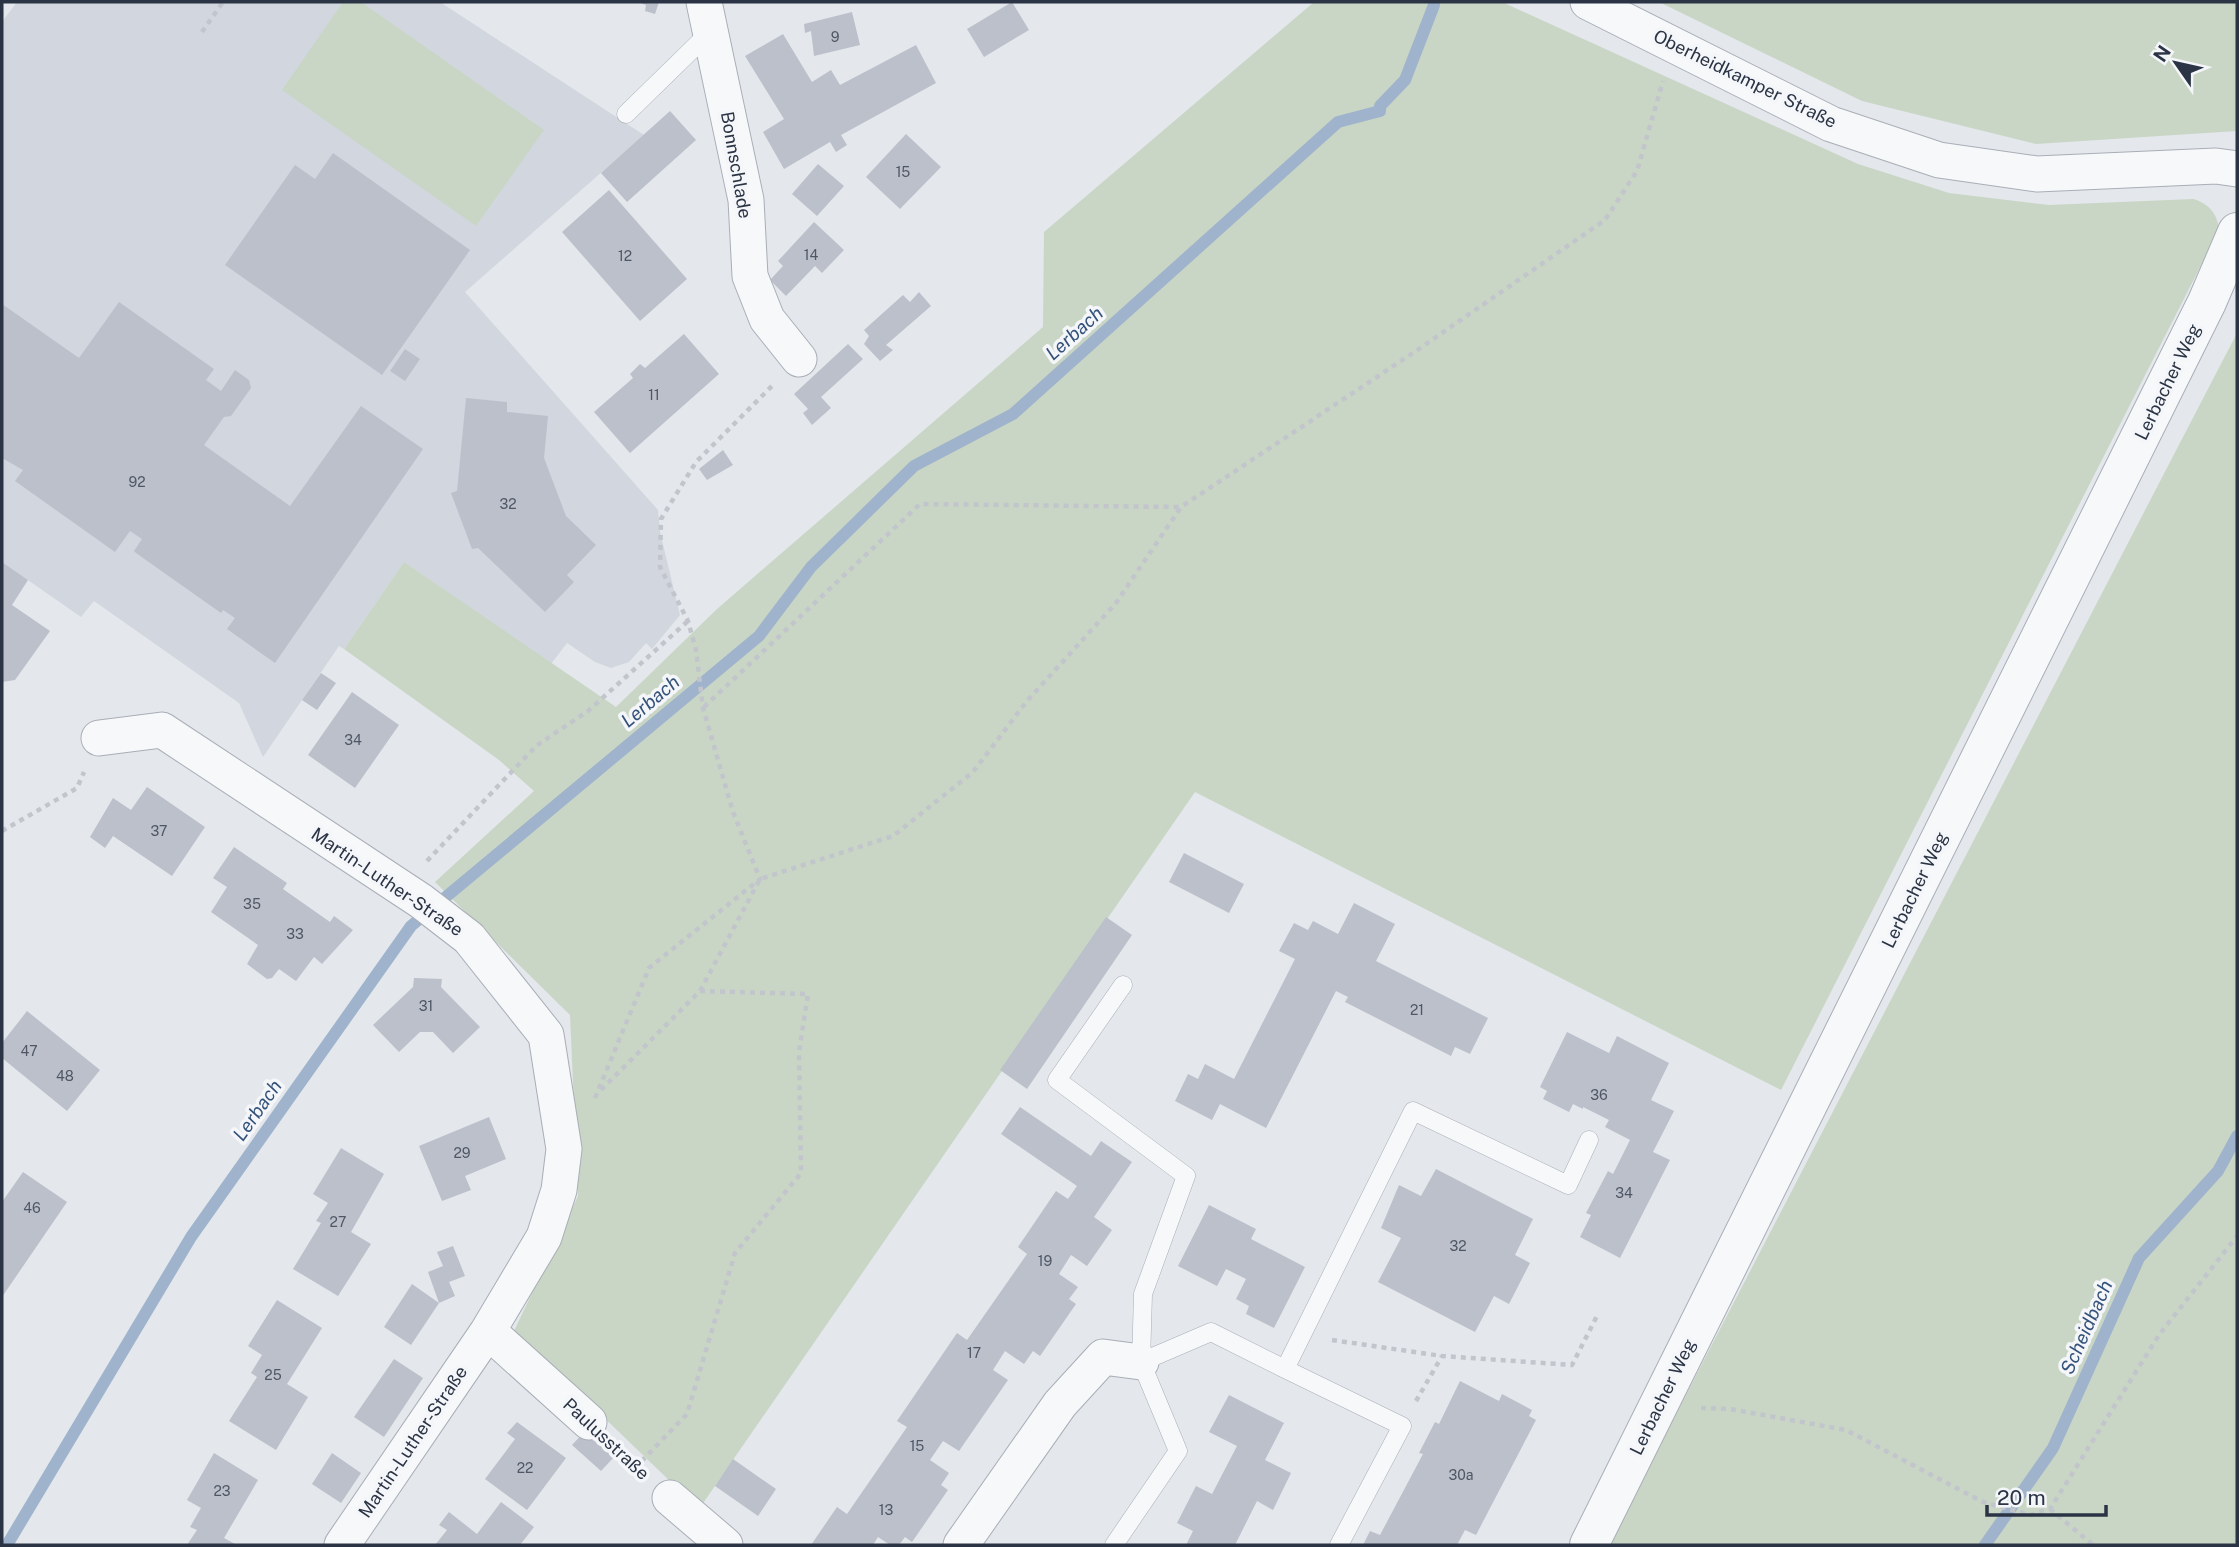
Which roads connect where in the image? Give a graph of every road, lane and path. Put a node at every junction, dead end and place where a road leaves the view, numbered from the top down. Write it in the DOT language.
graph roads {
  1 [pos="223,2"];
  2 [pos="1588,2"];
  3 [pos="707,17"];
  4 [pos="202,32"];
  5 [pos="1673,44"];
  6 [pos="626,114"];
  7 [pos="2237,169"];
  8 [pos="2237,232"];
  9 [pos="799,359"];
  10 [pos="1181,507"];
  11 [pos="688,621"];
  12 [pos="703,708"];
  13 [pos="99,738"];
  14 [pos="2,831"];
  15 [pos="760,879"];
  16 [pos="413,897"];
  17 [pos="1124,985"];
  18 [pos="700,991"];
  19 [pos="599,1092"];
  20 [pos="1589,1140"];
  21 [pos="564,1149"];
  22 [pos="2237,1236"];
  23 [pos="1597,1316"];
  24 [pos="488,1331"];
  25 [pos="1303,1336"];
  26 [pos="1442,1356"];
  27 [pos="1141,1362"];
  28 [pos="1285,1369"];
  29 [pos="1694,1408"];
  30 [pos="589,1422"];
  31 [pos="1402,1426"];
  32 [pos="636,1467"];
  33 [pos="670,1498"];
  34 [pos="2050,1509"];
  35 [pos="342,1545"];
  36 [pos="725,1545"];
  37 [pos="961,1545"];
  38 [pos="1114,1545"];
  39 [pos="1339,1545"];
  40 [pos="1589,1545"];
  41 [pos="2093,1545"];
  1 -- 4 [label="path"];
  2 -- 5 [label="street, Oberheidkamper Straße"];
  3 -- 6 [label="lane"];
  3 -- 9 [label="street, Bonnschlade"];
  5 -- 7 [label="street, Oberheidkamper Straße"];
  5 -- 10 [label="path"];
  8 -- 40 [label="street, Lerbacher Weg"];
  9 -- 11 [label="path"];
  10 -- 12 [label="path"];
  10 -- 15 [label="path"];
  11 -- 12 [label="path"];
  11 -- 16 [label="path"];
  12 -- 15 [label="path"];
  13 -- 14 [label="path"];
  13 -- 16 [label="street, Martin-Luther-Straße"];
  15 -- 18 [label="path"];
  15 -- 19 [label="path"];
  16 -- 21 [label="street, Martin-Luther-Straße"];
  17 -- 27 [label="lane"];
  18 -- 19 [label="path"];
  18 -- 32 [label="path"];
  19 -- 21 [label="path"];
  20 -- 25 [label="lane"];
  21 -- 24 [label="street, Martin-Luther-Straße"];
  22 -- 34 [label="path"];
  23 -- 26 [label="path"];
  24 -- 30 [label="street, Paulusstraße"];
  24 -- 35 [label="street, Martin-Luther-Straße"];
  25 -- 26 [label="path"];
  25 -- 28 [label="lane"];
  26 -- 31 [label="path"];
  27 -- 28 [label="lane"];
  27 -- 37 [label="street"];
  27 -- 38 [label="lane"];
  28 -- 31 [label="lane"];
  29 -- 34 [label="path"];
  30 -- 32 [label="path, Paulusstraße"];
  31 -- 39 [label="lane"];
  32 -- 33 [label="path, Paulusstraße"];
  33 -- 36 [label="street"];
  34 -- 41 [label="path"];
}
